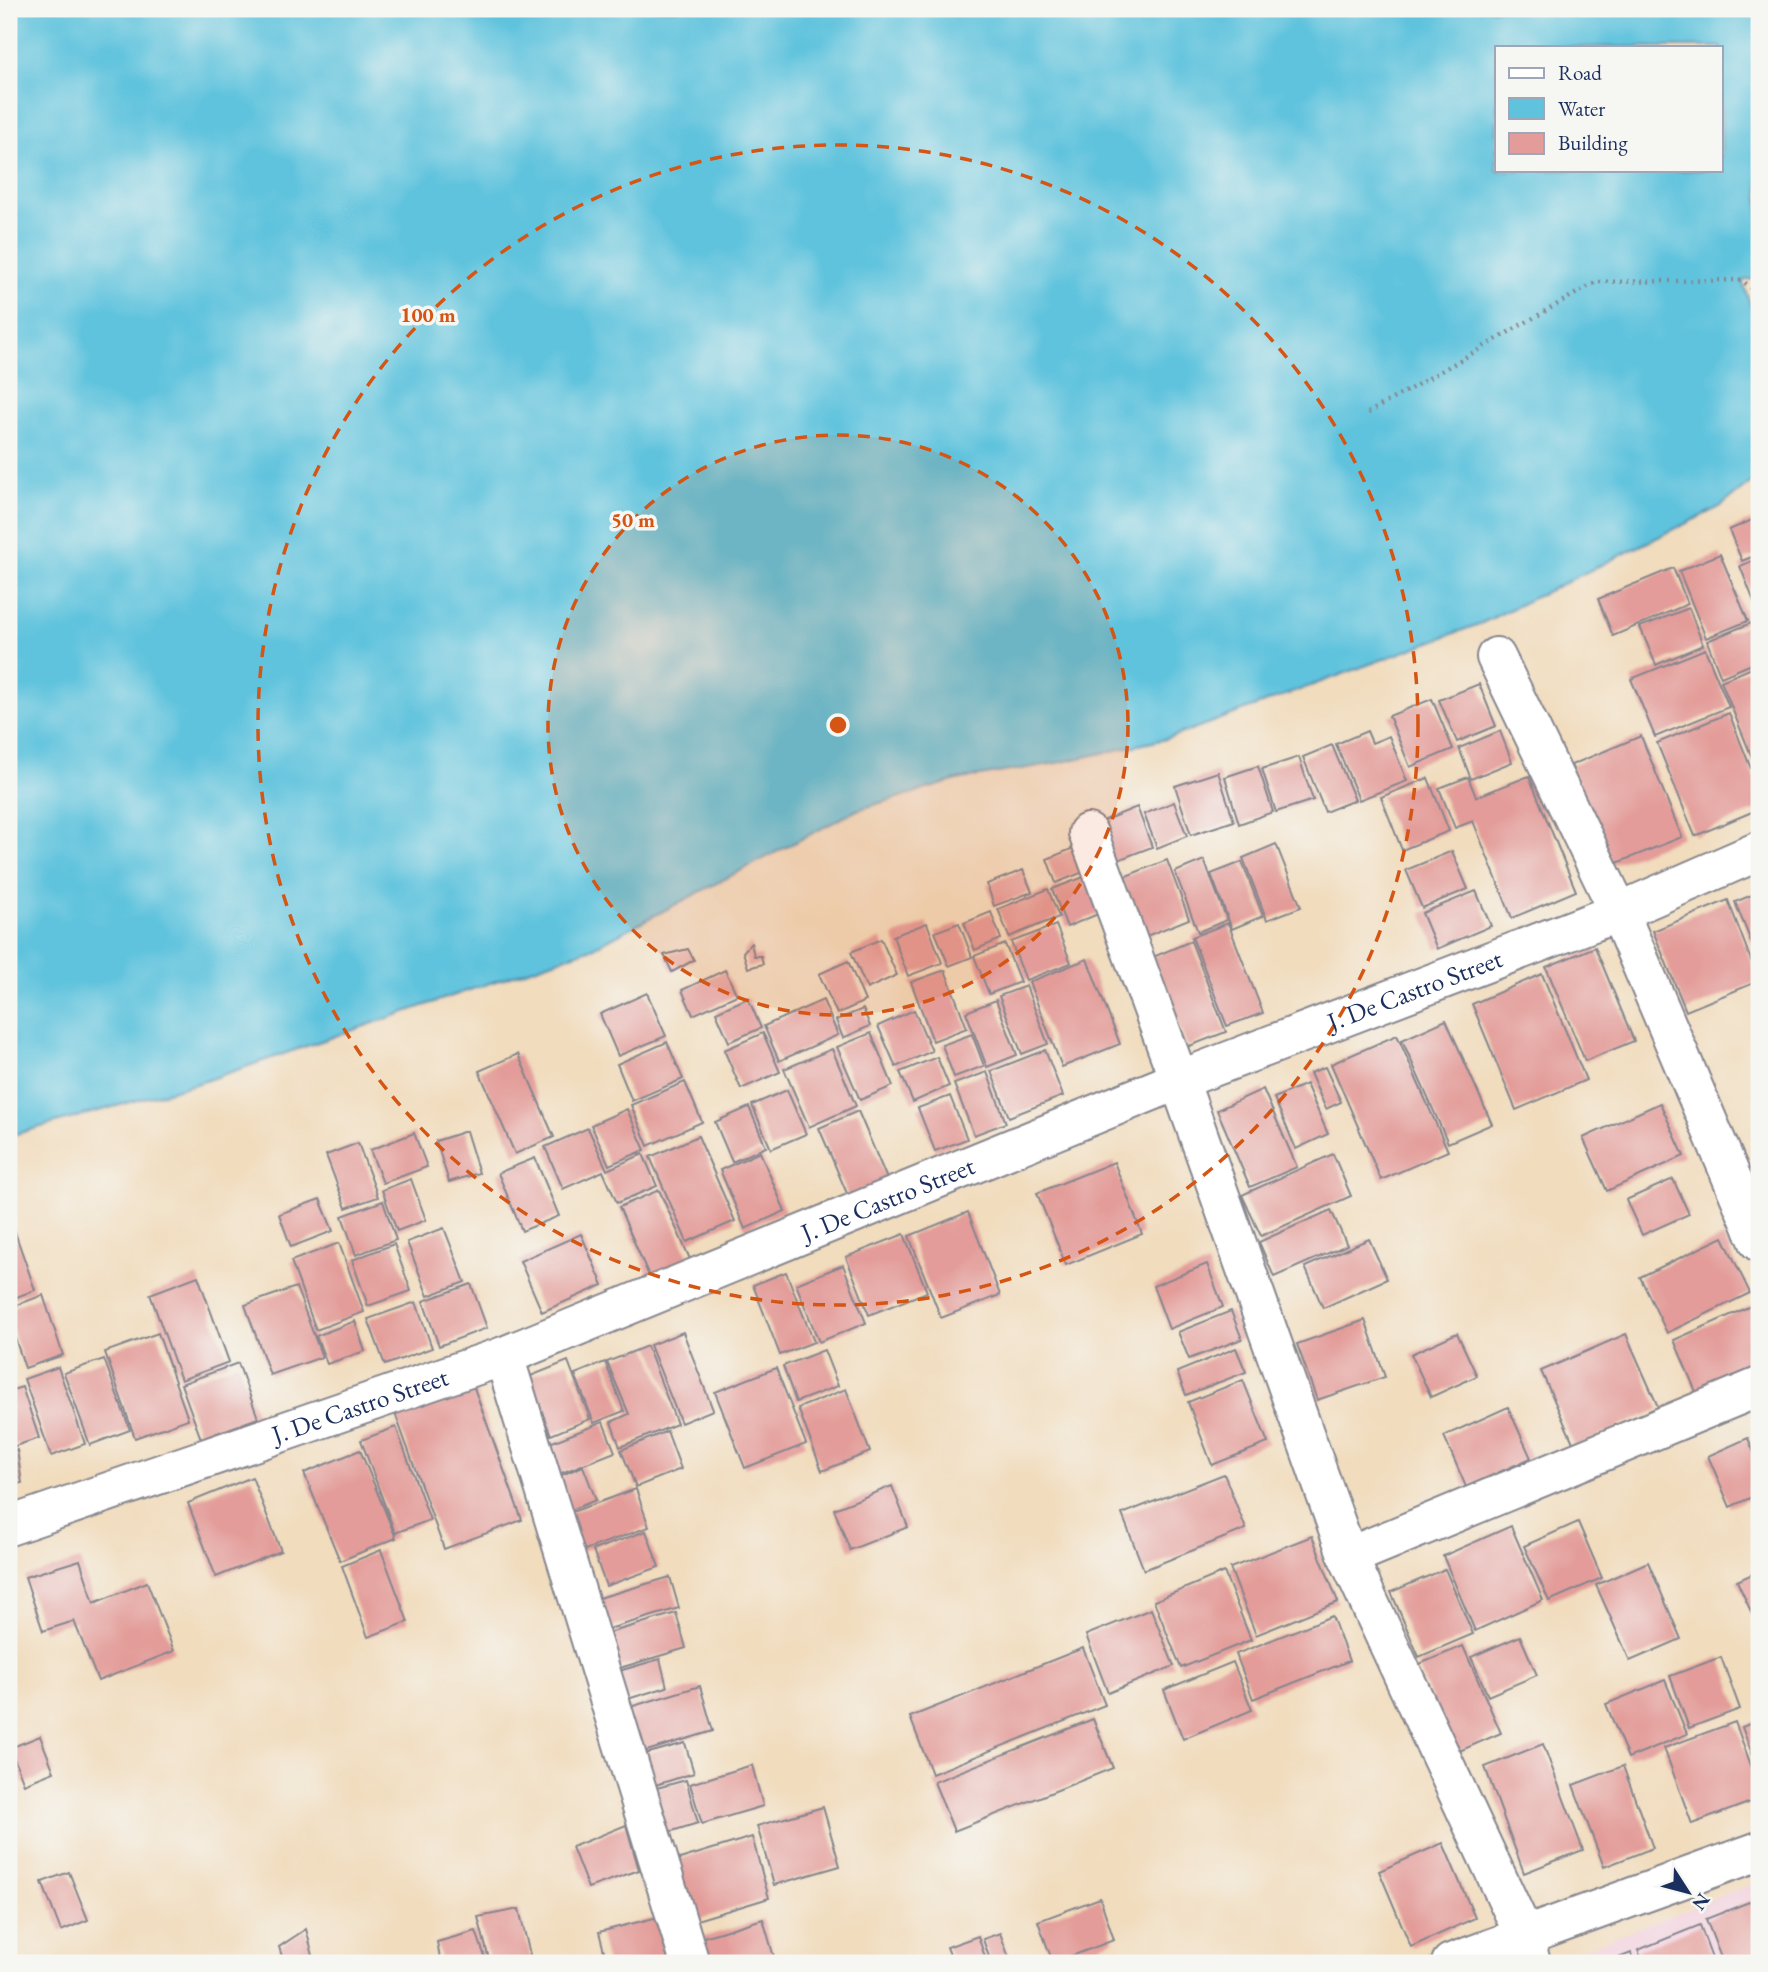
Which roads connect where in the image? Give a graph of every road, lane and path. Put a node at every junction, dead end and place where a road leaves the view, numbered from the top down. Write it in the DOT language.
graph roads {
  1 [pos="1759,296"];
  2 [pos="1368,412"];
  3 [pos="1496,657"];
  4 [pos="1088,833"];
  5 [pos="1759,851"];
  6 [pos="1619,912"];
  7 [pos="1179,1080"];
  8 [pos="1759,1242"];
  9 [pos="504,1356"];
  10 [pos="1759,1387"];
  11 [pos="9,1526"];
  12 [pos="1348,1557"];
  13 [pos="1759,1851"];
  14 [pos="1527,1949"];
  15 [pos="690,1963"];
  16 [pos="1451,1963"];
  1 -- 2 [label="path"];
  3 -- 6 [label="street"];
  4 -- 7 [label="street"];
  5 -- 6 [label="street, J. De Castro Street"];
  6 -- 7 [label="street, J. De Castro Street"];
  6 -- 8 [label="street"];
  7 -- 9 [label="street, J. De Castro Street"];
  7 -- 12 [label="street"];
  9 -- 11 [label="street, J. De Castro Street"];
  9 -- 15 [label="street"];
  10 -- 12 [label="street"];
  12 -- 14 [label="street"];
  13 -- 14 [label="street"];
  14 -- 16 [label="street"];
}
